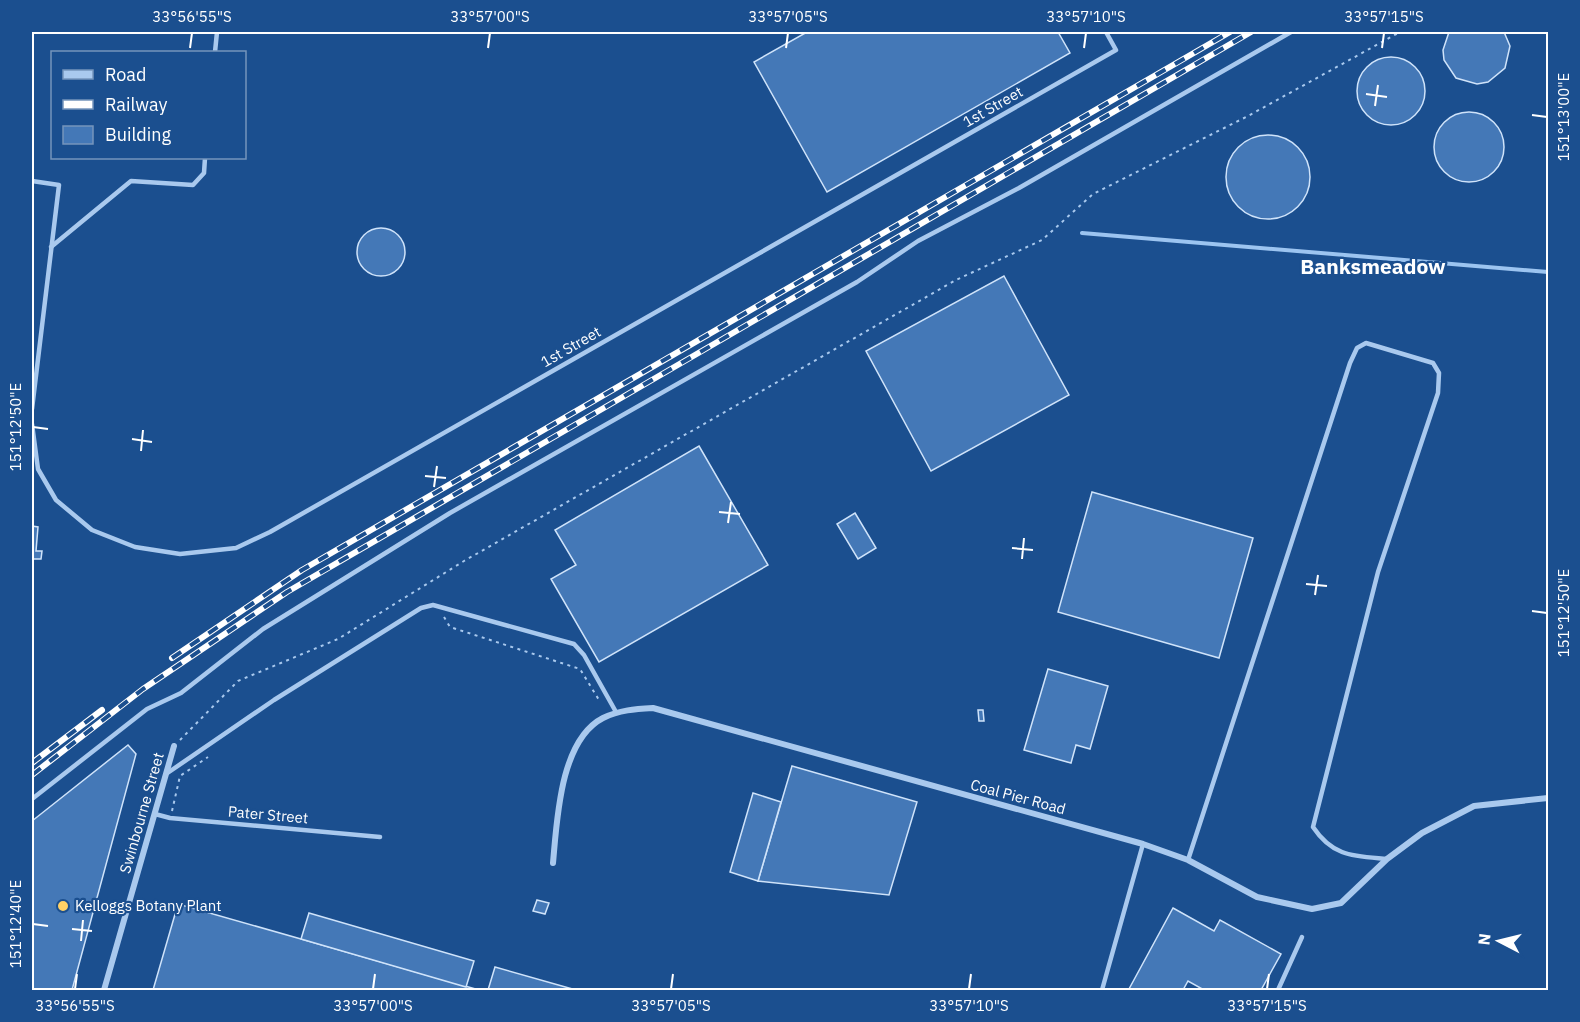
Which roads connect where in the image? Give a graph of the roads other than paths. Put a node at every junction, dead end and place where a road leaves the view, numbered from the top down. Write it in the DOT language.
graph roads {
  1 [pos="217,32"];
  2 [pos="1106,32"];
  3 [pos="1291,32"];
  4 [pos="215,51"];
  5 [pos="206,159"];
  6 [pos="32,181"];
  7 [pos="51,247"];
  8 [pos="32,410"];
  9 [pos="32,424"];
  10 [pos="616,712"];
  11 [pos="174,746"];
  12 [pos="166,774"];
  13 [pos="1548,798"];
  14 [pos="32,800"];
  15 [pos="154,814"];
  16 [pos="380,837"];
  17 [pos="1143,844"];
  18 [pos="1387,859"];
  19 [pos="1188,860"];
  20 [pos="553,863"];
  21 [pos="1302,937"];
  22 [pos="104,990"];
  23 [pos="1102,990"];
  24 [pos="1278,990"];
  1 -- 4 [label="lane"];
  2 -- 9 [label="lane, 1st Street"];
  3 -- 14 [label="lane"];
  5 -- 7 [label="lane"];
  6 -- 7 [label="lane"];
  7 -- 8 [label="lane"];
  10 -- 12 [label="lane"];
  10 -- 17 [label="street, Coal Pier Road"];
  10 -- 20 [label="street, Coal Pier Road"];
  11 -- 12 [label="street, Swinbourne Street"];
  12 -- 15 [label="street, Swinbourne Street"];
  13 -- 18 [label="street, Coal Pier Road"];
  15 -- 16 [label="lane, Pater Street"];
  15 -- 22 [label="street, Swinbourne Street"];
  17 -- 19 [label="street, Coal Pier Road"];
  17 -- 23 [label="lane"];
  18 -- 19 [label="street, Coal Pier Road"];
  18 -- 19 [label="lane"];
  21 -- 24 [label="lane"];
}
